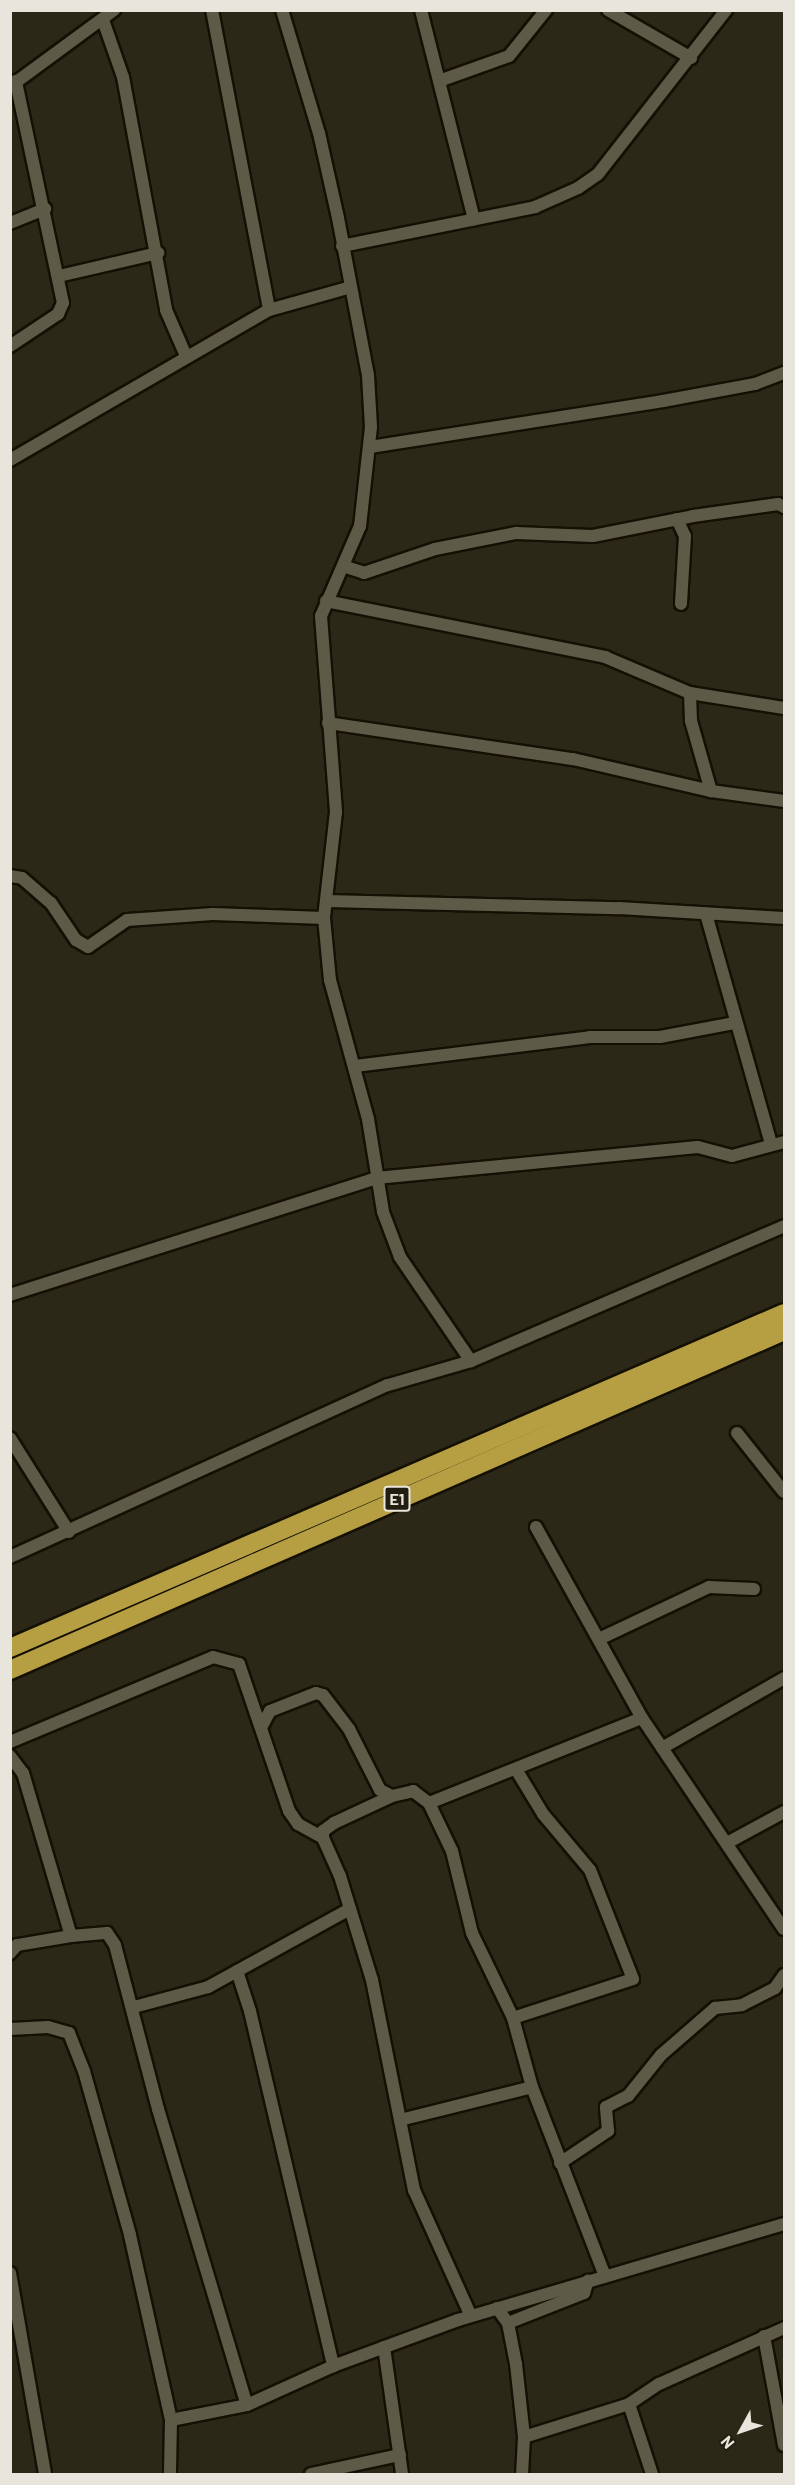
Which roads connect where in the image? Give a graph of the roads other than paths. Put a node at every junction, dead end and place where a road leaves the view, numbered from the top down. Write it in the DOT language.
graph roads {
  1 [pos="114,10"];
  2 [pos="212,10"];
  3 [pos="282,10"];
  4 [pos="421,10"];
  5 [pos="546,10"];
  6 [pos="608,10"];
  7 [pos="726,10"];
  8 [pos="103,20"];
  9 [pos="691,58"];
  10 [pos="439,81"];
  11 [pos="14,83"];
  12 [pos="45,209"];
  13 [pos="474,219"];
  14 [pos="10,223"];
  15 [pos="342,246"];
  16 [pos="158,253"];
  17 [pos="59,276"];
  18 [pos="348,288"];
  19 [pos="269,310"];
  20 [pos="10,346"];
  21 [pos="186,356"];
  22 [pos="784,373"];
  23 [pos="370,447"];
  24 [pos="10,460"];
  25 [pos="784,507"];
  26 [pos="677,519"];
  27 [pos="343,566"];
  28 [pos="326,601"];
  29 [pos="681,604"];
  30 [pos="690,693"];
  31 [pos="784,708"];
  32 [pos="328,723"];
  33 [pos="711,791"];
  34 [pos="784,801"];
  35 [pos="10,876"];
  36 [pos="327,901"];
  37 [pos="706,914"];
  38 [pos="324,918"];
  39 [pos="784,918"];
  40 [pos="734,1023"];
  41 [pos="355,1066"];
  42 [pos="784,1142"];
  43 [pos="771,1144"];
  44 [pos="376,1178"];
  45 [pos="784,1226"];
  46 [pos="10,1295"];
  47 [pos="784,1312"];
  48 [pos="784,1331"];
  49 [pos="471,1361"];
  50 [pos="737,1433"];
  51 [pos="10,1438"];
  52 [pos="784,1492"];
  53 [pos="536,1527"];
  54 [pos="69,1532"];
  55 [pos="10,1557"];
  56 [pos="754,1589"];
  57 [pos="598,1639"];
  58 [pos="10,1648"];
  59 [pos="10,1670"];
  60 [pos="784,1678"];
  61 [pos="642,1718"];
  62 [pos="262,1726"];
  63 [pos="10,1742"];
  64 [pos="662,1748"];
  65 [pos="10,1756"];
  66 [pos="517,1771"];
  67 [pos="392,1796"];
  68 [pos="429,1803"];
  69 [pos="784,1812"];
  70 [pos="322,1838"];
  71 [pos="727,1844"];
  72 [pos="350,1909"];
  73 [pos="784,1929"];
  74 [pos="71,1936"];
  75 [pos="10,1953"];
  76 [pos="237,1971"];
  77 [pos="784,1975"];
  78 [pos="134,2007"];
  79 [pos="513,2018"];
  80 [pos="10,2029"];
  81 [pos="532,2086"];
  82 [pos="400,2121"];
  83 [pos="560,2163"];
  84 [pos="784,2224"];
  85 [pos="10,2272"];
  86 [pos="605,2276"];
  87 [pos="588,2281"];
  88 [pos="497,2308"];
  89 [pos="471,2316"];
  90 [pos="508,2323"];
  91 [pos="784,2328"];
  92 [pos="764,2336"];
  93 [pos="384,2347"];
  94 [pos="333,2366"];
  95 [pos="629,2404"];
  96 [pos="247,2405"];
  97 [pos="171,2420"];
  98 [pos="524,2437"];
  99 [pos="784,2445"];
  100 [pos="400,2455"];
  101 [pos="45,2475"];
  102 [pos="170,2475"];
  103 [pos="311,2475"];
  104 [pos="402,2475"];
  105 [pos="522,2475"];
  106 [pos="652,2475"];
  1 -- 8 [label="street"];
  2 -- 19 [label="street"];
  3 -- 15 [label="street"];
  4 -- 10 [label="street"];
  5 -- 10 [label="street"];
  6 -- 9 [label="street"];
  7 -- 9 [label="street"];
  8 -- 11 [label="street"];
  8 -- 16 [label="street"];
  9 -- 13 [label="street"];
  10 -- 13 [label="street"];
  11 -- 12 [label="street"];
  12 -- 14 [label="street"];
  12 -- 17 [label="street"];
  13 -- 15 [label="street"];
  15 -- 18 [label="street"];
  16 -- 17 [label="street"];
  16 -- 21 [label="street"];
  17 -- 20 [label="street"];
  18 -- 19 [label="street"];
  18 -- 23 [label="street"];
  19 -- 21 [label="street"];
  21 -- 24 [label="street"];
  22 -- 23 [label="street"];
  23 -- 27 [label="street"];
  25 -- 26 [label="street"];
  26 -- 27 [label="street"];
  26 -- 29 [label="street"];
  27 -- 28 [label="street"];
  28 -- 30 [label="street"];
  28 -- 32 [label="street"];
  30 -- 31 [label="street"];
  30 -- 33 [label="street"];
  32 -- 33 [label="street"];
  32 -- 36 [label="street"];
  33 -- 34 [label="street"];
  35 -- 38 [label="street"];
  36 -- 37 [label="street"];
  36 -- 38 [label="street"];
  37 -- 39 [label="street"];
  37 -- 40 [label="street"];
  38 -- 41 [label="street"];
  40 -- 41 [label="street"];
  40 -- 43 [label="street"];
  41 -- 44 [label="street"];
  42 -- 43 [label="street"];
  43 -- 44 [label="street"];
  44 -- 46 [label="street"];
  44 -- 49 [label="street"];
  45 -- 49 [label="street"];
  47 -- 58 [label="highway, E1"];
  48 -- 59 [label="highway, E1"];
  49 -- 54 [label="street"];
  50 -- 52 [label="street"];
  51 -- 54 [label="street"];
  53 -- 57 [label="street"];
  54 -- 55 [label="street"];
  56 -- 57 [label="street"];
  57 -- 61 [label="street"];
  60 -- 64 [label="street"];
  61 -- 64 [label="street"];
  61 -- 66 [label="street"];
  62 -- 63 [label="street"];
  62 -- 67 [label="street"];
  62 -- 70 [label="street"];
  64 -- 71 [label="street"];
  65 -- 74 [label="street"];
  66 -- 68 [label="street"];
  66 -- 79 [label="street"];
  67 -- 68 [label="street"];
  67 -- 70 [label="street"];
  68 -- 79 [label="street"];
  69 -- 71 [label="street"];
  70 -- 72 [label="street"];
  71 -- 73 [label="street"];
  72 -- 76 [label="street"];
  72 -- 82 [label="street"];
  74 -- 75 [label="street"];
  74 -- 78 [label="street"];
  76 -- 78 [label="street"];
  76 -- 94 [label="street"];
  77 -- 83 [label="street"];
  78 -- 96 [label="street"];
  79 -- 81 [label="street"];
  80 -- 97 [label="street"];
  81 -- 82 [label="street"];
  81 -- 83 [label="street"];
  82 -- 89 [label="street"];
  83 -- 86 [label="street"];
  84 -- 86 [label="street"];
  85 -- 101 [label="street"];
  86 -- 87 [label="street"];
  87 -- 88 [label="street"];
  87 -- 90 [label="street"];
  88 -- 89 [label="street"];
  88 -- 90 [label="street"];
  89 -- 93 [label="street"];
  90 -- 98 [label="street"];
  91 -- 92 [label="street"];
  92 -- 95 [label="street"];
  92 -- 99 [label="street"];
  93 -- 94 [label="street"];
  93 -- 100 [label="street"];
  94 -- 96 [label="street"];
  95 -- 98 [label="street"];
  95 -- 106 [label="street"];
  96 -- 97 [label="street"];
  97 -- 102 [label="street"];
  98 -- 105 [label="street"];
  100 -- 103 [label="street"];
  100 -- 104 [label="street"];
}
